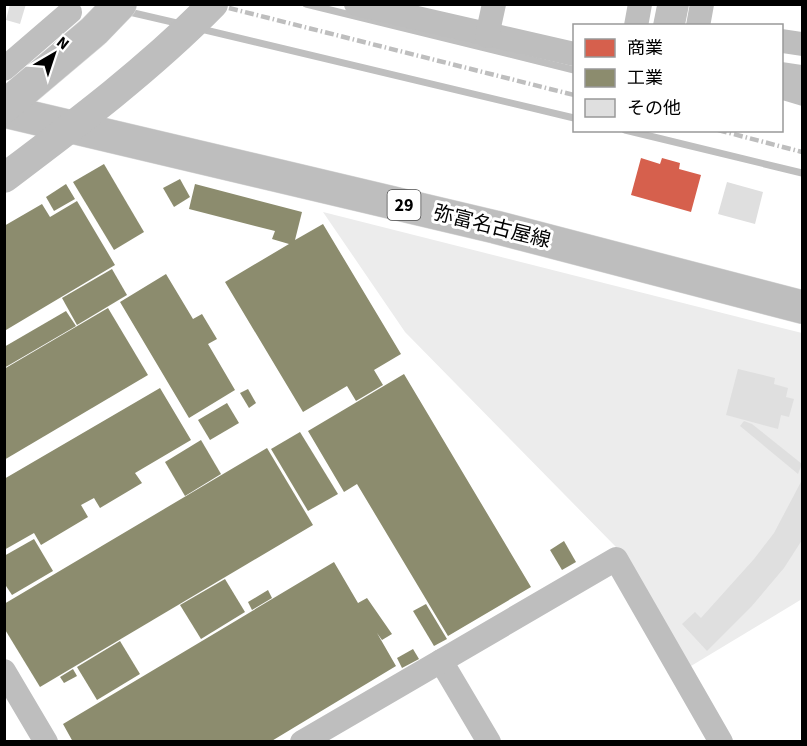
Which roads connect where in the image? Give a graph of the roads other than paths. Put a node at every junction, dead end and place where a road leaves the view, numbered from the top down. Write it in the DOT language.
graph roads {
  1 [pos="120,4"];
  2 [pos="213,4"];
  3 [pos="356,4"];
  4 [pos="494,4"];
  5 [pos="640,4"];
  6 [pos="702,4"];
  7 [pos="70,12"];
  8 [pos="636,24"];
  9 [pos="698,24"];
  10 [pos="487,36"];
  11 [pos="783,41"];
  12 [pos="802,44"];
  13 [pos="573,54"];
  14 [pos="4,69"];
  15 [pos="4,109"];
  16 [pos="4,177"];
  17 [pos="802,307"];
  18 [pos="441,661"];
  19 [pos="4,671"];
  20 [pos="46,741"];
  21 [pos="302,741"];
  22 [pos="489,741"];
  23 [pos="721,741"];
  1 -- 15 [label="main road"];
  2 -- 16 [label="street, bridge"];
  3 -- 10 [label="street"];
  4 -- 10 [label="street"];
  5 -- 8 [label="street"];
  6 -- 9 [label="street"];
  7 -- 14 [label="street"];
  10 -- 13 [label="street"];
  11 -- 12 [label="street"];
  15 -- 17 [label="main road, 弥富名古屋線 / 29"];
  18 -- 21 [label="street"];
  18 -- 22 [label="street"];
  18 -- 23 [label="street"];
  19 -- 20 [label="street"];
}
